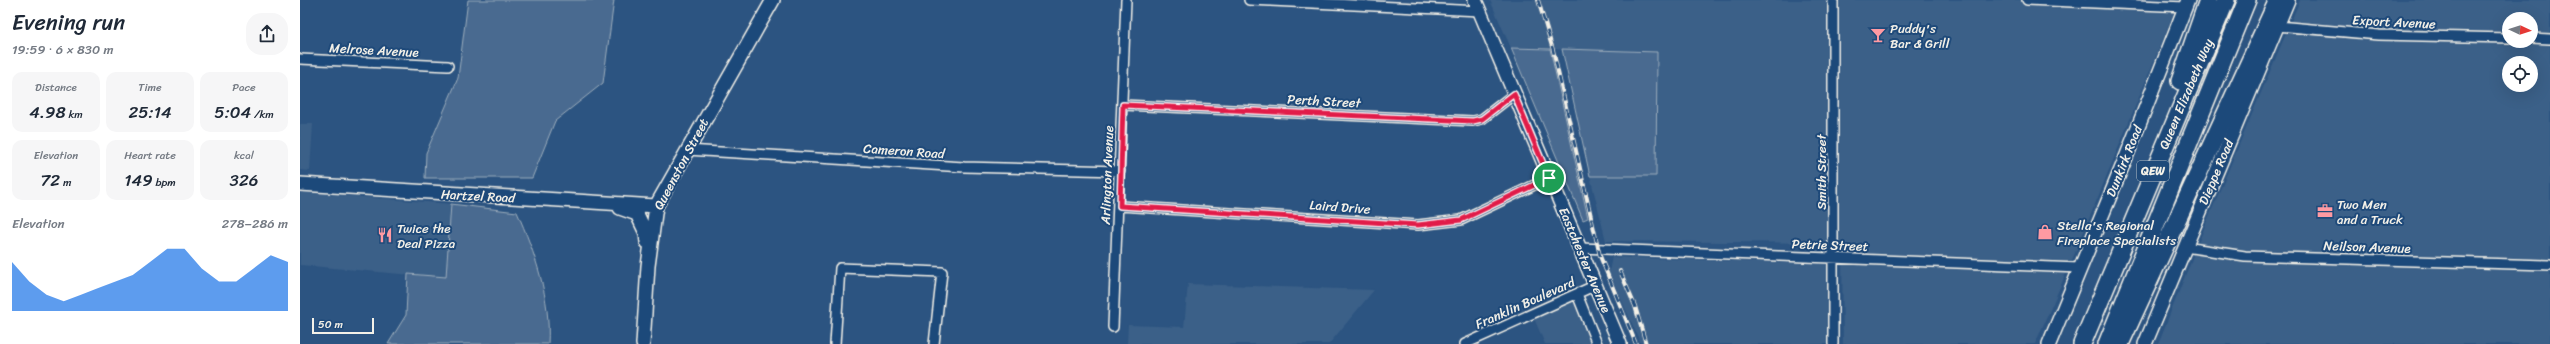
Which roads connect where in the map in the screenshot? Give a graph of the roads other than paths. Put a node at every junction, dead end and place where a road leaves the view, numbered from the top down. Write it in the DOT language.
graph roads {
  1 [pos="773,0"];
  2 [pos="1126,0"];
  3 [pos="1249,0"];
  4 [pos="1832,0"];
  5 [pos="2027,0"];
  6 [pos="2208,0"];
  7 [pos="2226,0"];
  8 [pos="2247,0"];
  9 [pos="2278,0"];
  10 [pos="2288,0"];
  11 [pos="2186,3"];
  12 [pos="1478,6"];
  13 [pos="2277,26"];
  14 [pos="2502,38"];
  15 [pos="2538,38"];
  16 [pos="2550,39"];
  17 [pos="300,59"];
  18 [pos="448,66"];
  19 [pos="1514,94"];
  20 [pos="1123,105"];
  21 [pos="2167,136"];
  22 [pos="687,150"];
  23 [pos="1120,171"];
  24 [pos="1549,178"];
  25 [pos="300,184"];
  26 [pos="600,203"];
  27 [pos="656,206"];
  28 [pos="1120,206"];
  29 [pos="2185,247"];
  30 [pos="1580,248"];
  31 [pos="1835,258"];
  32 [pos="2550,265"];
  33 [pos="648,266"];
  34 [pos="2080,268"];
  35 [pos="1596,285"];
  36 [pos="1577,294"];
  37 [pos="1113,327"];
  38 [pos="1482,340"];
  39 [pos="644,344"];
  40 [pos="835,344"];
  41 [pos="934,344"];
  42 [pos="1465,344"];
  43 [pos="1597,344"];
  44 [pos="1620,344"];
  45 [pos="1833,344"];
  46 [pos="2049,344"];
  47 [pos="2082,344"];
  48 [pos="2107,344"];
  49 [pos="2120,344"];
  50 [pos="2145,344"];
  1 -- 22 [label="street, Queenston Street"];
  2 -- 20 [label="street, Arlington Avenue"];
  3 -- 12 [label="street"];
  4 -- 31 [label="street, Smith Street"];
  5 -- 11 [label="street"];
  6 -- 21 [label="highway"];
  7 -- 21 [label="highway, Queen Elizabeth Way / QEW"];
  8 -- 48 [label="highway, Queen Elizabeth Way / QEW"];
  9 -- 49 [label="highway"];
  10 -- 13 [label="street, Dieppe Road"];
  11 -- 34 [label="street, Dunkirk Road"];
  12 -- 19 [label="street, Eastchester Avenue"];
  13 -- 14 [label="street, Export Avenue"];
  13 -- 29 [label="street, Dieppe Road"];
  15 -- 16 [label="street"];
  17 -- 18 [label="street, Melrose Avenue"];
  19 -- 20 [label="street, Perth Street"];
  19 -- 24 [label="street, Eastchester Avenue"];
  20 -- 23 [label="street, Arlington Avenue"];
  21 -- 47 [label="highway, Queen Elizabeth Way / QEW"];
  22 -- 23 [label="street, Cameron Road"];
  22 -- 27 [label="street, Queenston Street"];
  23 -- 28 [label="street, Arlington Avenue"];
  24 -- 28 [label="street, Laird Drive"];
  24 -- 30 [label="street, Eastchester Avenue"];
  25 -- 26 [label="street, Hartzel Road"];
  26 -- 27 [label="street, Hartzel Road"];
  26 -- 33 [label="street"];
  27 -- 33 [label="street, Queenston Street"];
  28 -- 37 [label="street, Arlington Avenue"];
  29 -- 32 [label="street, Neilson Avenue"];
  29 -- 50 [label="street, Dieppe Road"];
  30 -- 31 [label="street, Petrie Street"];
  30 -- 35 [label="street, Eastchester Avenue"];
  31 -- 34 [label="street, Petrie Street"];
  31 -- 45 [label="street, Smith Street"];
  33 -- 39 [label="street, Queenston Street"];
  34 -- 46 [label="street, Dunkirk Road"];
  35 -- 36 [label="street, Franklin Boulevard"];
  35 -- 44 [label="street, Eastchester Avenue"];
  36 -- 38 [label="street, Franklin Boulevard"];
  36 -- 43 [label="street, Eastchester Avenue"];
  38 -- 42 [label="street, Franklin Boulevard"];
  40 -- 41 [label="street"];
}
